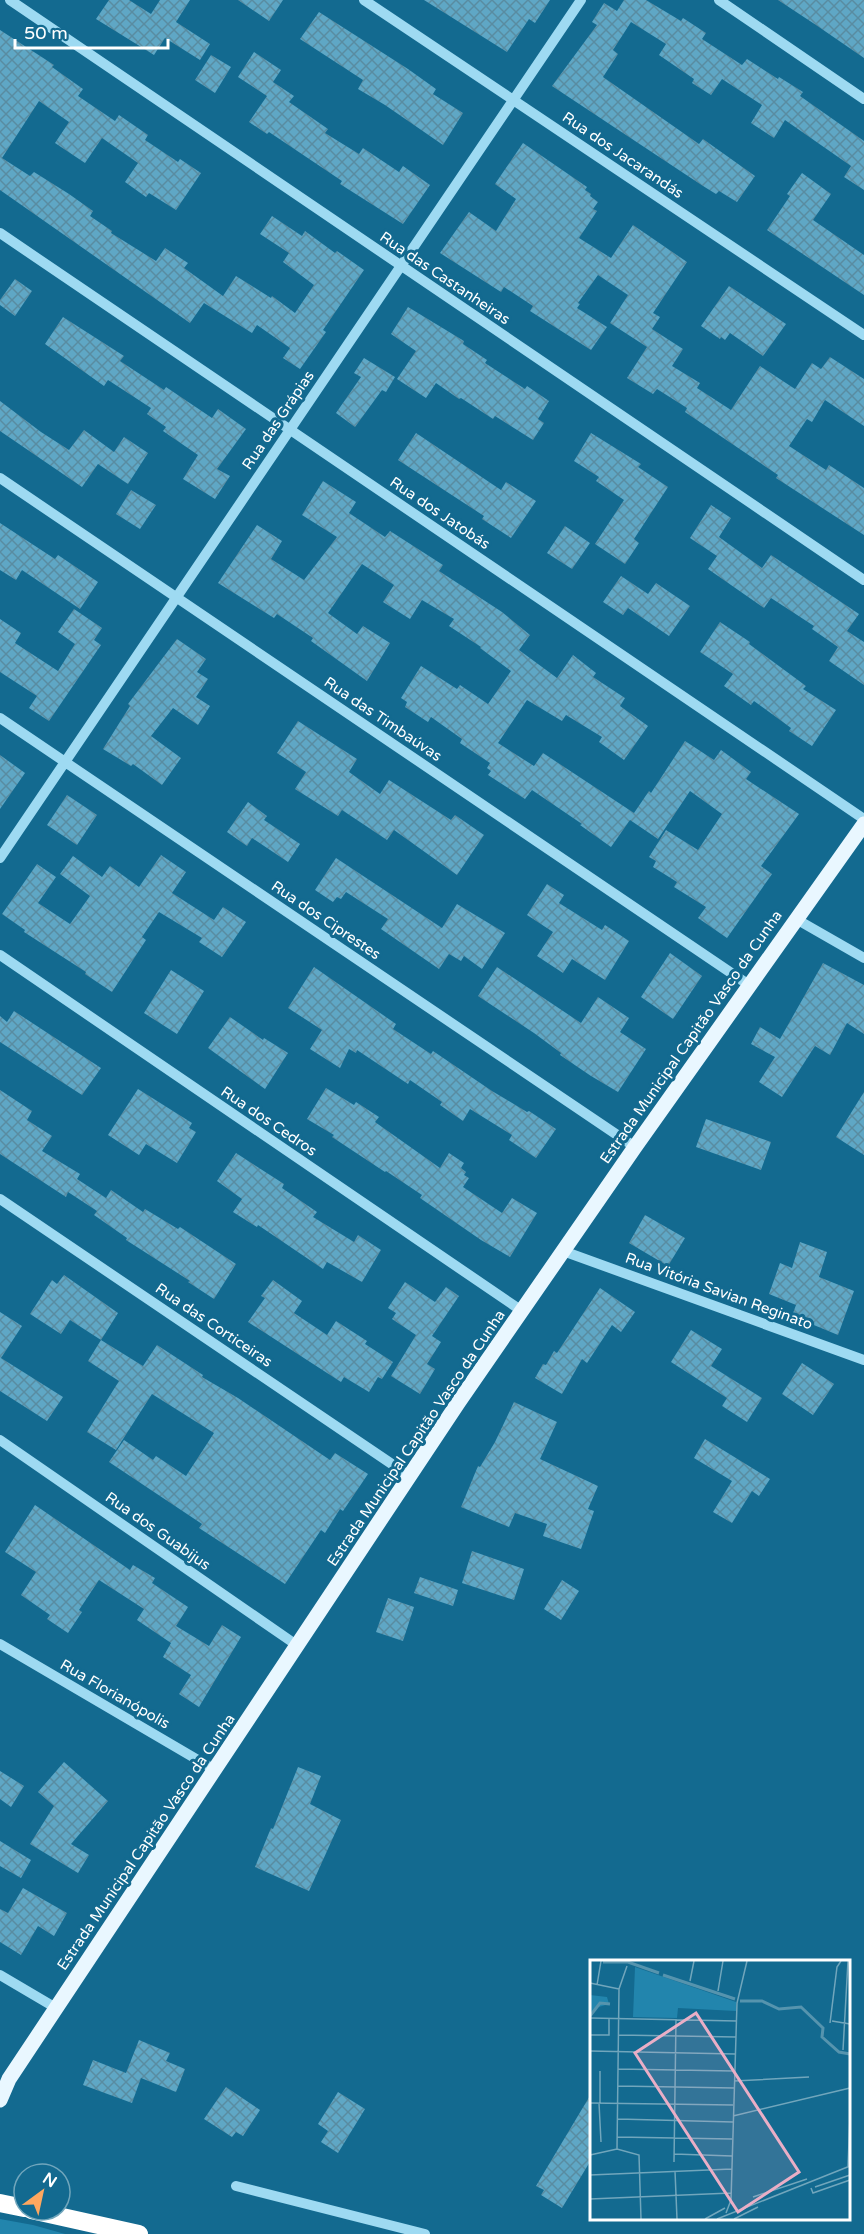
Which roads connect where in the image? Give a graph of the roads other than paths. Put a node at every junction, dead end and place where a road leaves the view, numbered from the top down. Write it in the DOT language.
graph roads {
  1 [pos="10,0"];
  2 [pos="364,0"];
  3 [pos="581,0"];
  4 [pos="719,0"];
  5 [pos="864,99"];
  6 [pos="513,100"];
  7 [pos="0,233"];
  8 [pos="401,266"];
  9 [pos="864,335"];
  10 [pos="290,429"];
  11 [pos="0,478"];
  12 [pos="864,580"];
  13 [pos="176,597"];
  14 [pos="0,718"];
  15 [pos="65,762"];
  16 [pos="864,819"];
  17 [pos="864,824"];
  18 [pos="0,858"];
  19 [pos="796,919"];
  20 [pos="0,955"];
  21 [pos="864,958"];
  22 [pos="750,985"];
  23 [pos="635,1148"];
  24 [pos="0,1199"];
  25 [pos="563,1251"];
  26 [pos="522,1311"];
  27 [pos="864,1360"];
  28 [pos="0,1440"];
  29 [pos="411,1477"];
  30 [pos="0,1644"];
  31 [pos="298,1646"];
  32 [pos="215,1770"];
  33 [pos="0,1975"];
  34 [pos="56,2008"];
  35 [pos="4,2083"];
  36 [pos="0,2100"];
  37 [pos="236,2186"];
  38 [pos="72,2219"];
  39 [pos="139,2234"];
  40 [pos="425,2234"];
  1 -- 8 [label="street, Rua das Castanheiras"];
  2 -- 6 [label="street, Rua dos Jacarandás"];
  3 -- 6 [label="street, Rua das Grápias"];
  4 -- 5 [label="street"];
  6 -- 8 [label="street, Rua das Grápias"];
  6 -- 9 [label="street, Rua dos Jacarandás"];
  7 -- 10 [label="street, Rua dos Jatobás"];
  8 -- 10 [label="street, Rua das Grápias"];
  8 -- 12 [label="street, Rua das Castanheiras"];
  10 -- 13 [label="street, Rua das Grápias"];
  10 -- 16 [label="street, Rua dos Jatobás"];
  11 -- 13 [label="street, Rua das Timbaúvas"];
  13 -- 15 [label="street, Rua das Grápias"];
  13 -- 22 [label="street, Rua das Timbaúvas"];
  14 -- 15 [label="street, Rua dos Ciprestes"];
  15 -- 18 [label="street, Rua das Grápias"];
  15 -- 23 [label="street, Rua dos Ciprestes"];
  17 -- 19 [label="main road, Estrada Municipal Capitão Vasco da Cunha"];
  19 -- 21 [label="street"];
  19 -- 22 [label="main road, Estrada Municipal Capitão Vasco da Cunha"];
  20 -- 26 [label="street, Rua dos Cedros"];
  22 -- 23 [label="main road, Estrada Municipal Capitão Vasco da Cunha"];
  23 -- 25 [label="main road, Estrada Municipal Capitão Vasco da Cunha"];
  24 -- 29 [label="street, Rua das Corticeiras"];
  25 -- 26 [label="main road, Estrada Municipal Capitão Vasco da Cunha"];
  25 -- 27 [label="street, Rua Vitória Savian Reginato"];
  26 -- 29 [label="main road, Estrada Municipal Capitão Vasco da Cunha"];
  28 -- 31 [label="street, Rua dos Guabijus"];
  29 -- 31 [label="main road, Estrada Municipal Capitão Vasco da Cunha"];
  30 -- 32 [label="street, Rua Florianópolis"];
  31 -- 32 [label="main road, Estrada Municipal Capitão Vasco da Cunha"];
  32 -- 34 [label="main road, Estrada Municipal Capitão Vasco da Cunha"];
  33 -- 34 [label="street"];
  34 -- 35 [label="main road, Estrada Municipal Capitão Vasco da Cunha"];
  35 -- 36 [label="main road, Estrada Municipal Capitão Vasco da Cunha"];
  37 -- 40 [label="street"];
  38 -- 39 [label="highway"];
}
